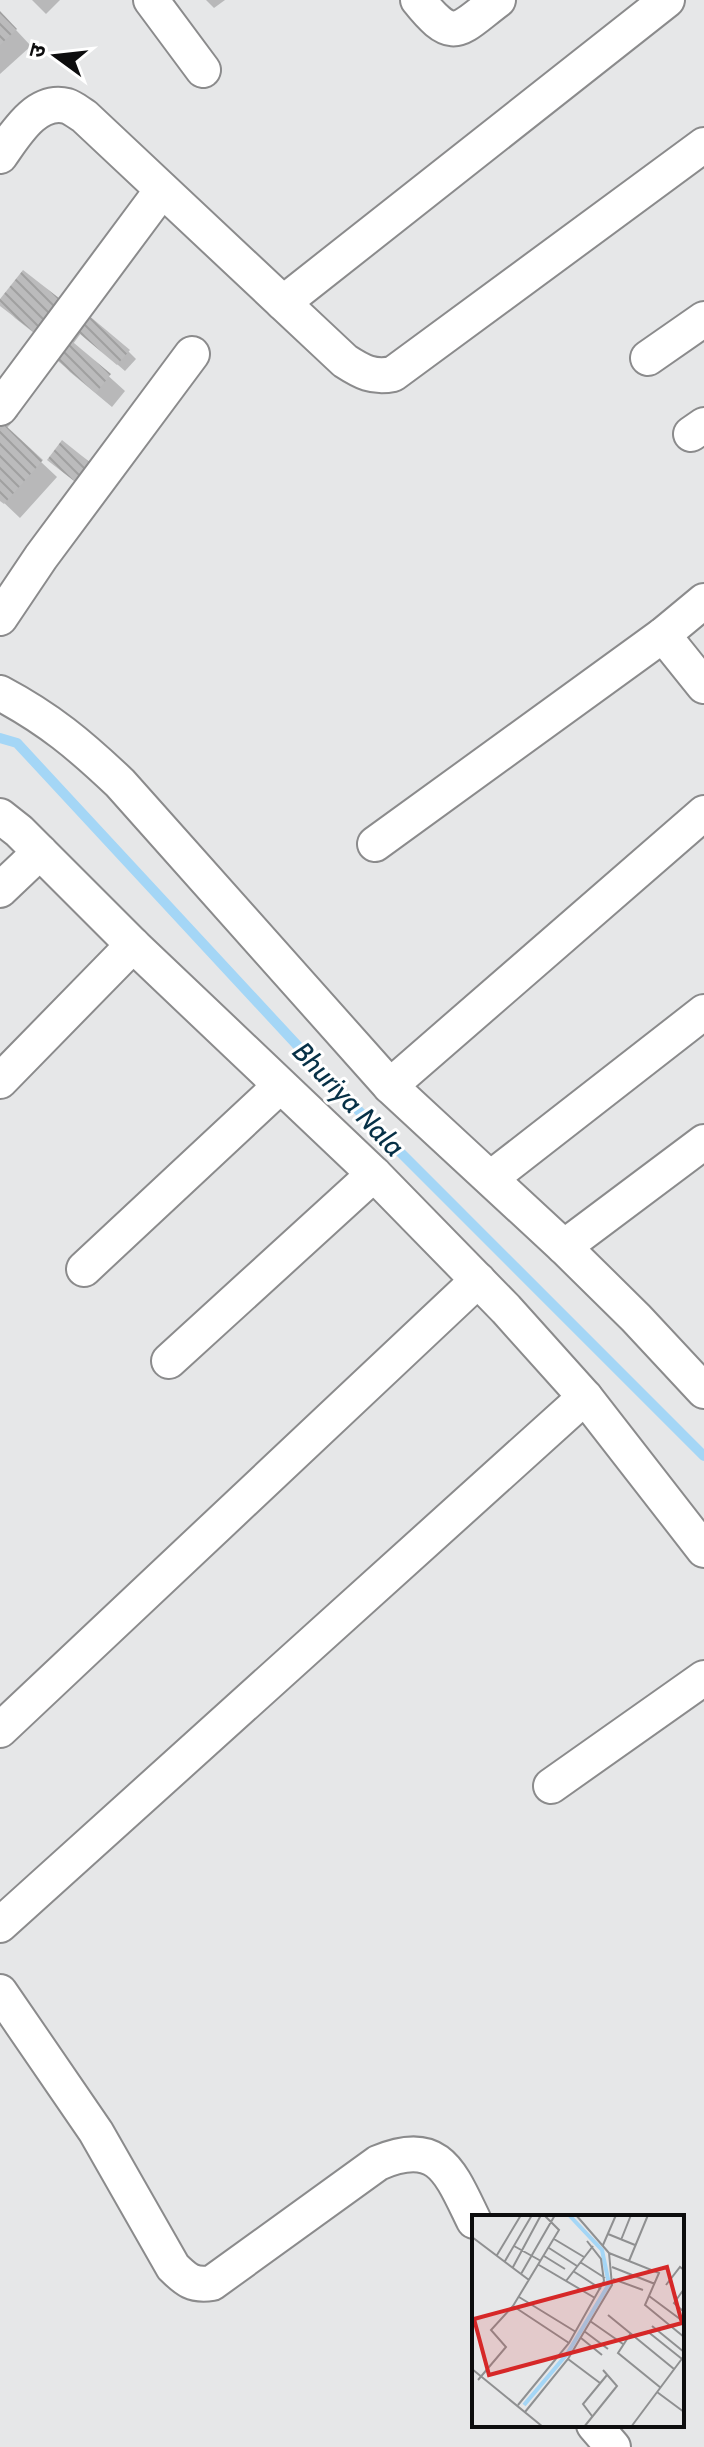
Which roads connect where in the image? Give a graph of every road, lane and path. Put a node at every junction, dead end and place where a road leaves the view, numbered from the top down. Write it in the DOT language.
graph roads {
  1 [pos="151,0"];
  2 [pos="418,0"];
  3 [pos="498,0"];
  4 [pos="667,0"];
  5 [pos="203,70"];
  6 [pos="704,145"];
  7 [pos="0,156"];
  8 [pos="162,190"];
  9 [pos="283,303"];
  10 [pos="704,319"];
  11 [pos="192,354"];
  12 [pos="648,358"];
  13 [pos="0,408"];
  14 [pos="704,601"];
  15 [pos="0,618"];
  16 [pos="663,635"];
  17 [pos="704,686"];
  18 [pos="0,693"];
  19 [pos="704,813"];
  20 [pos="0,816"];
  21 [pos="375,844"];
  22 [pos="40,852"];
  23 [pos="0,890"];
  24 [pos="133,945"];
  25 [pos="704,1012"];
  26 [pos="0,1081"];
  27 [pos="280,1086"];
  28 [pos="390,1086"];
  29 [pos="704,1142"];
  30 [pos="374,1174"];
  31 [pos="491,1178"];
  32 [pos="564,1247"];
  33 [pos="84,1269"];
  34 [pos="478,1280"];
  35 [pos="169,1361"];
  36 [pos="704,1391"];
  37 [pos="585,1397"];
  38 [pos="704,1550"];
  39 [pos="704,1678"];
  40 [pos="0,1730"];
  41 [pos="551,1786"];
  42 [pos="0,1925"];
  43 [pos="0,1992"];
  44 [pos="472,2217"];
  45 [pos="596,2427"];
  46 [pos="613,2447"];
  1 -- 5 [label="street"];
  2 -- 3 [label="street"];
  4 -- 9 [label="street"];
  6 -- 9 [label="street"];
  7 -- 8 [label="street"];
  8 -- 9 [label="street"];
  8 -- 13 [label="street"];
  10 -- 12 [label="street"];
  11 -- 15 [label="street"];
  14 -- 16 [label="street"];
  16 -- 17 [label="street"];
  16 -- 21 [label="street"];
  18 -- 28 [label="street"];
  19 -- 28 [label="street"];
  20 -- 22 [label="street"];
  22 -- 23 [label="street"];
  22 -- 24 [label="street"];
  24 -- 26 [label="street"];
  24 -- 27 [label="street"];
  25 -- 31 [label="street"];
  27 -- 30 [label="street"];
  27 -- 33 [label="street"];
  28 -- 31 [label="street"];
  29 -- 32 [label="street"];
  30 -- 34 [label="street"];
  30 -- 35 [label="street"];
  31 -- 32 [label="street"];
  32 -- 36 [label="street"];
  34 -- 37 [label="street"];
  34 -- 40 [label="street"];
  37 -- 38 [label="street"];
  37 -- 42 [label="street"];
  39 -- 41 [label="street"];
  43 -- 44 [label="street"];
  45 -- 46 [label="street"];
}
